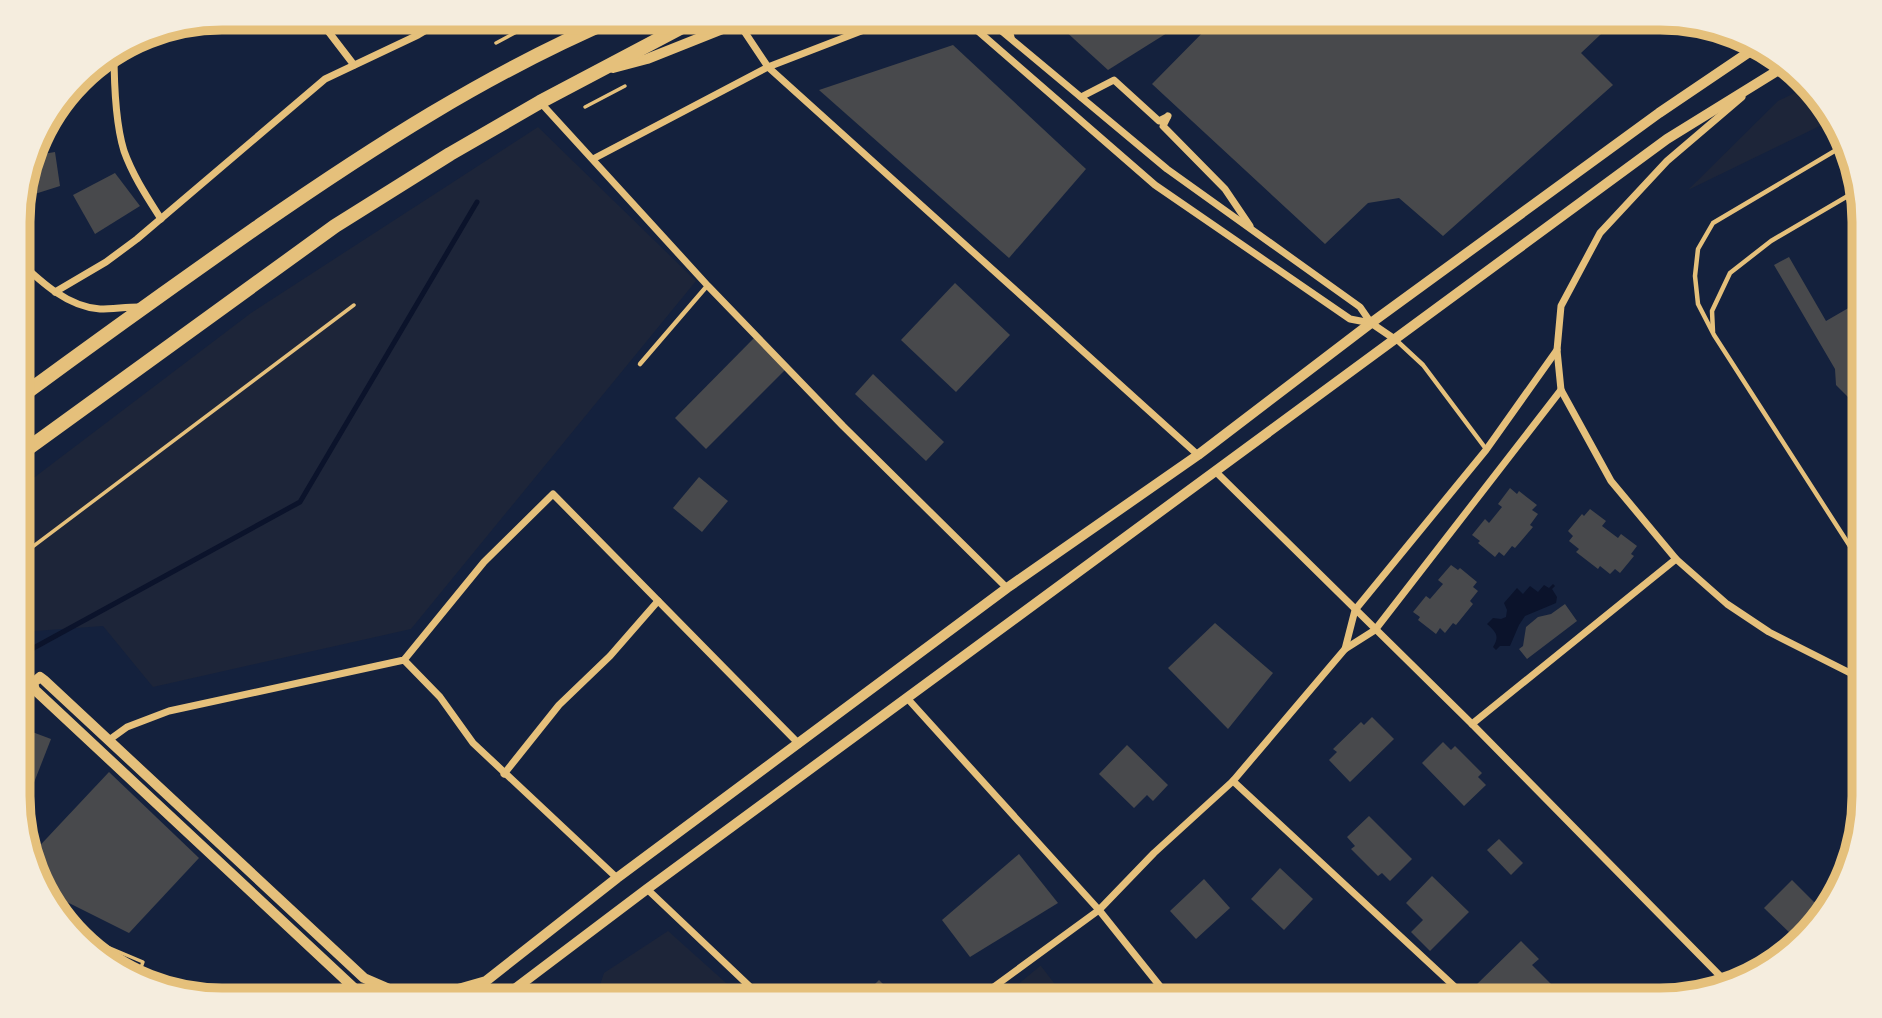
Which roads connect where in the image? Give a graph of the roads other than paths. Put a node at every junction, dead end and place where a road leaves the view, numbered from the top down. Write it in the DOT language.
graph roads {
  1 [pos="327,30"];
  2 [pos="426,30"];
  3 [pos="587,30"];
  4 [pos="676,30"];
  5 [pos="718,30"];
  6 [pos="743,30"];
  7 [pos="864,30"];
  8 [pos="977,30"];
  9 [pos="1001,30"];
  10 [pos="1009,30"];
  11 [pos="1011,38"];
  12 [pos="1749,52"];
  13 [pos="114,63"];
  14 [pos="354,65"];
  15 [pos="768,67"];
  16 [pos="1779,70"];
  17 [pos="593,73"];
  18 [pos="1762,80"];
  19 [pos="1081,97"];
  20 [pos="541,102"];
  21 [pos="1838,149"];
  22 [pos="593,159"];
  23 [pos="1851,194"];
  24 [pos="161,219"];
  25 [pos="1252,230"];
  26 [pos="30,270"];
  27 [pos="708,286"];
  28 [pos="55,292"];
  29 [pos="144,307"];
  30 [pos="1371,323"];
  31 [pos="1714,335"];
  32 [pos="1395,340"];
  33 [pos="1557,350"];
  34 [pos="640,364"];
  35 [pos="30,390"];
  36 [pos="1561,390"];
  37 [pos="30,447"];
  38 [pos="1486,450"];
  39 [pos="1198,454"];
  40 [pos="1215,471"];
  41 [pos="1852,549"];
  42 [pos="1676,559"];
  43 [pos="1007,588"];
  44 [pos="659,601"];
  45 [pos="1355,610"];
  46 [pos="1375,630"];
  47 [pos="1345,649"];
  48 [pos="404,660"];
  49 [pos="1852,674"];
  50 [pos="907,698"];
  51 [pos="1472,724"];
  52 [pos="109,740"];
  53 [pos="799,744"];
  54 [pos="504,774"];
  55 [pos="1234,781"];
  56 [pos="617,878"];
  57 [pos="647,889"];
  58 [pos="1099,910"];
  59 [pos="1722,978"];
  60 [pos="354,988"];
  61 [pos="384,988"];
  62 [pos="462,988"];
  63 [pos="516,988"];
  64 [pos="751,988"];
  65 [pos="992,988"];
  66 [pos="1161,988"];
  67 [pos="1456,988"];
  1 -- 14 [label="street"];
  2 -- 14 [label="street"];
  3 -- 29 [label="highway"];
  4 -- 17 [label="highway"];
  5 -- 17 [label="street"];
  6 -- 15 [label="street"];
  7 -- 15 [label="street"];
  8 -- 30 [label="street"];
  9 -- 11 [label="street"];
  10 -- 11 [label="street"];
  11 -- 19 [label="street"];
  12 -- 30 [label="street"];
  13 -- 24 [label="street"];
  14 -- 24 [label="street"];
  15 -- 22 [label="street"];
  15 -- 39 [label="street"];
  16 -- 18 [label="street"];
  17 -- 20 [label="highway"];
  18 -- 32 [label="street"];
  18 -- 33 [label="street"];
  19 -- 25 [label="street"];
  19 -- 25 [label="street"];
  20 -- 22 [label="street"];
  20 -- 37 [label="highway"];
  21 -- 31 [label="lane"];
  22 -- 27 [label="street"];
  23 -- 31 [label="lane"];
  24 -- 28 [label="street"];
  25 -- 30 [label="street"];
  26 -- 28 [label="street"];
  27 -- 34 [label="lane"];
  27 -- 43 [label="street"];
  28 -- 29 [label="street"];
  29 -- 35 [label="highway"];
  30 -- 32 [label="street"];
  30 -- 39 [label="street"];
  31 -- 41 [label="lane"];
  32 -- 38 [label="lane"];
  32 -- 40 [label="street"];
  33 -- 36 [label="street"];
  33 -- 38 [label="street"];
  36 -- 42 [label="street"];
  36 -- 46 [label="street"];
  38 -- 45 [label="street"];
  39 -- 43 [label="street"];
  40 -- 45 [label="street"];
  40 -- 50 [label="street"];
  42 -- 49 [label="street"];
  42 -- 51 [label="street"];
  43 -- 53 [label="street"];
  44 -- 48 [label="street"];
  44 -- 53 [label="street"];
  44 -- 54 [label="street"];
  45 -- 46 [label="street"];
  45 -- 47 [label="street"];
  46 -- 47 [label="street"];
  46 -- 51 [label="street"];
  47 -- 55 [label="street"];
  48 -- 52 [label="street"];
  48 -- 54 [label="street"];
  50 -- 57 [label="street"];
  50 -- 58 [label="street"];
  51 -- 59 [label="street"];
  52 -- 60 [label="street"];
  52 -- 61 [label="street"];
  53 -- 56 [label="street"];
  54 -- 56 [label="street"];
  55 -- 58 [label="street"];
  55 -- 67 [label="street"];
  56 -- 62 [label="street"];
  57 -- 63 [label="street"];
  57 -- 64 [label="street"];
  58 -- 65 [label="street"];
  58 -- 66 [label="street"];
}
